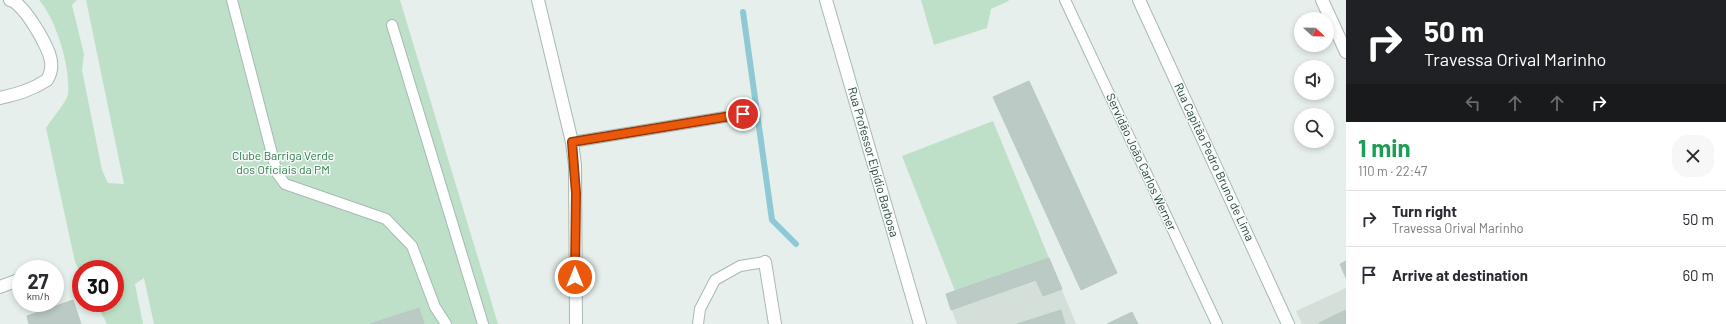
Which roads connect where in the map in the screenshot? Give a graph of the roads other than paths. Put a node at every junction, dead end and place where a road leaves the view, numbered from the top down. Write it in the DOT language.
graph roads {
  1 [pos="9,0"];
  2 [pos="232,0"];
  3 [pos="538,0"];
  4 [pos="826,0"];
  5 [pos="1065,0"];
  6 [pos="1139,0"];
  7 [pos="1322,0"];
  8 [pos="0,2"];
  9 [pos="392,25"];
  10 [pos="1346,52"];
  11 [pos="0,98"];
  12 [pos="743,114"];
  13 [pos="572,142"];
  14 [pos="765,262"];
  15 [pos="12,282"];
  16 [pos="0,287"];
  17 [pos="446,324"];
  18 [pos="483,324"];
  19 [pos="576,324"];
  20 [pos="698,324"];
  21 [pos="775,324"];
  22 [pos="920,324"];
  23 [pos="1217,324"];
  24 [pos="1288,324"];
  1 -- 8 [label="street"];
  1 -- 11 [label="street"];
  2 -- 17 [label="lane"];
  3 -- 13 [label="street"];
  4 -- 22 [label="street, Rua Professor Elpídio Barbosa"];
  5 -- 23 [label="lane, Servidão João Carlos Werner"];
  6 -- 24 [label="street, Rua Capitão Pedro Bruno de Lima"];
  7 -- 10 [label="street"];
  9 -- 18 [label="lane"];
  12 -- 13 [label="lane"];
  13 -- 19 [label="street"];
  14 -- 20 [label="lane"];
  14 -- 21 [label="street"];
  15 -- 16 [label="street"];
}
